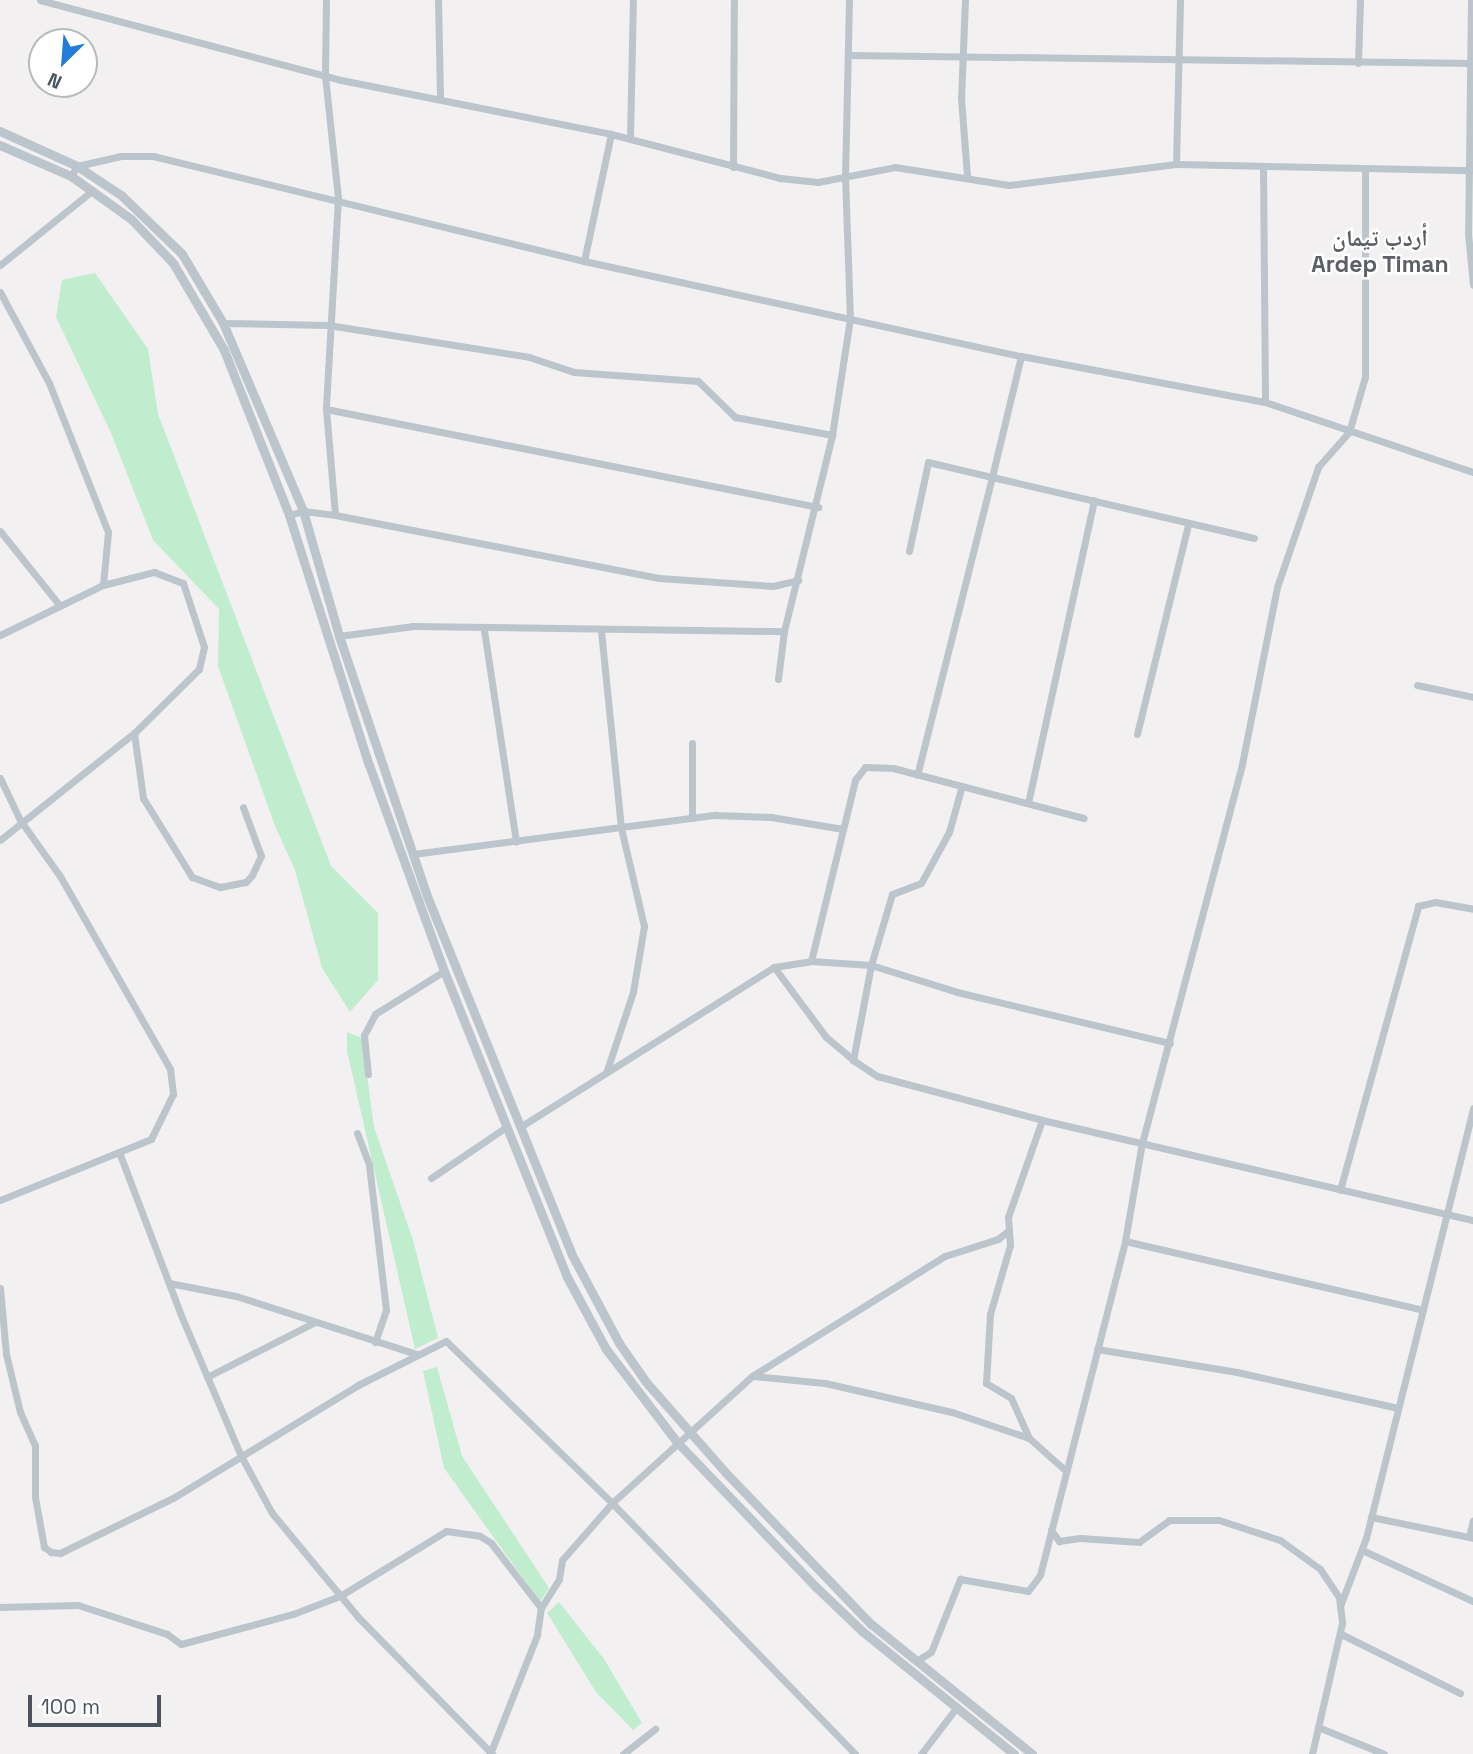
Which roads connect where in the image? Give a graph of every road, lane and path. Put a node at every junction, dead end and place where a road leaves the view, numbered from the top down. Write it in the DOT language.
graph roads {
  1 [pos="40,0"];
  2 [pos="326,0"];
  3 [pos="438,0"];
  4 [pos="633,0"];
  5 [pos="734,0"];
  6 [pos="849,0"];
  7 [pos="965,0"];
  8 [pos="1180,0"];
  9 [pos="1360,0"];
  10 [pos="1471,0"];
  11 [pos="849,55"];
  12 [pos="963,58"];
  13 [pos="1179,62"];
  14 [pos="1358,62"];
  15 [pos="1471,63"];
  16 [pos="325,76"];
  17 [pos="440,98"];
  18 [pos="0,131"];
  19 [pos="611,134"];
  20 [pos="630,139"];
  21 [pos="0,145"];
  22 [pos="1176,164"];
  23 [pos="77,166"];
  24 [pos="733,167"];
  25 [pos="1263,167"];
  26 [pos="1365,169"];
  27 [pos="1472,170"];
  28 [pos="72,176"];
  29 [pos="967,176"];
  30 [pos="845,177"];
  31 [pos="93,190"];
  32 [pos="338,198"];
  33 [pos="584,261"];
  34 [pos="0,265"];
  35 [pos="1473,285"];
  36 [pos="0,292"];
  37 [pos="850,319"];
  38 [pos="223,323"];
  39 [pos="328,324"];
  40 [pos="1021,356"];
  41 [pos="1265,402"];
  42 [pos="326,410"];
  43 [pos="1349,432"];
  44 [pos="832,435"];
  45 [pos="1473,472"];
  46 [pos="992,477"];
  47 [pos="1094,500"];
  48 [pos="818,507"];
  49 [pos="303,511"];
  50 [pos="289,515"];
  51 [pos="335,515"];
  52 [pos="1188,525"];
  53 [pos="0,531"];
  54 [pos="1254,538"];
  55 [pos="909,551"];
  56 [pos="798,580"];
  57 [pos="103,585"];
  58 [pos="60,606"];
  59 [pos="484,630"];
  60 [pos="601,631"];
  61 [pos="784,631"];
  62 [pos="0,635"];
  63 [pos="339,636"];
  64 [pos="778,679"];
  65 [pos="1417,685"];
  66 [pos="1473,697"];
  67 [pos="134,733"];
  68 [pos="1137,734"];
  69 [pos="692,743"];
  70 [pos="917,775"];
  71 [pos="0,778"];
  72 [pos="961,789"];
  73 [pos="1028,803"];
  74 [pos="243,807"];
  75 [pos="692,818"];
  76 [pos="1084,818"];
  77 [pos="20,820"];
  78 [pos="621,828"];
  79 [pos="843,829"];
  80 [pos="0,840"];
  81 [pos="516,842"];
  82 [pos="413,855"];
  83 [pos="1473,909"];
  84 [pos="811,961"];
  85 [pos="871,965"];
  86 [pos="775,967"];
  87 [pos="444,971"];
  88 [pos="1170,1043"];
  89 [pos="853,1060"];
  90 [pos="606,1073"];
  91 [pos="368,1074"];
  92 [pos="1473,1111"];
  93 [pos="1042,1120"];
  94 [pos="506,1127"];
  95 [pos="520,1127"];
  96 [pos="357,1133"];
  97 [pos="1142,1143"];
  98 [pos="119,1152"];
  99 [pos="431,1178"];
  100 [pos="1340,1190"];
  101 [pos="0,1200"];
  102 [pos="1447,1214"];
  103 [pos="1473,1220"];
  104 [pos="1008,1231"];
  105 [pos="1125,1241"];
  106 [pos="169,1283"];
  107 [pos="0,1288"];
  108 [pos="1423,1310"];
  109 [pos="315,1322"];
  110 [pos="375,1342"];
  111 [pos="1097,1349"];
  112 [pos="418,1354"];
  113 [pos="752,1376"];
  114 [pos="207,1377"];
  115 [pos="1398,1408"];
  116 [pos="690,1431"];
  117 [pos="1029,1438"];
  118 [pos="676,1441"];
  119 [pos="241,1456"];
  120 [pos="1066,1471"];
  121 [pos="612,1503"];
  122 [pos="1371,1517"];
  123 [pos="1473,1520"];
  124 [pos="1051,1530"];
  125 [pos="1471,1538"];
  126 [pos="1362,1550"];
  127 [pos="340,1596"];
  128 [pos="1473,1601"];
  129 [pos="1340,1606"];
  130 [pos="0,1607"];
  131 [pos="541,1608"];
  132 [pos="1341,1634"];
  133 [pos="916,1661"];
  134 [pos="1460,1693"];
  135 [pos="956,1708"];
  136 [pos="1318,1727"];
  137 [pos="655,1729"];
  138 [pos="491,1753"];
  139 [pos="624,1754"];
  140 [pos="855,1754"];
  141 [pos="921,1754"];
  142 [pos="1014,1754"];
  143 [pos="1032,1754"];
  144 [pos="1312,1754"];
  145 [pos="1384,1754"];
  1 -- 16 [label="street"];
  2 -- 16 [label="street"];
  3 -- 17 [label="street"];
  4 -- 20 [label="street"];
  5 -- 24 [label="street"];
  6 -- 11 [label="street"];
  7 -- 12 [label="street"];
  8 -- 13 [label="street"];
  9 -- 14 [label="street"];
  10 -- 15 [label="street"];
  11 -- 12 [label="street"];
  11 -- 30 [label="street"];
  12 -- 13 [label="street"];
  12 -- 29 [label="street"];
  13 -- 14 [label="street"];
  13 -- 22 [label="street"];
  14 -- 15 [label="street"];
  15 -- 27 [label="street"];
  16 -- 17 [label="street"];
  16 -- 32 [label="street"];
  17 -- 19 [label="street"];
  18 -- 23 [label="street"];
  19 -- 20 [label="street"];
  19 -- 33 [label="street"];
  20 -- 24 [label="street"];
  21 -- 28 [label="street"];
  22 -- 25 [label="street"];
  22 -- 29 [label="street"];
  23 -- 28 [label="street"];
  23 -- 32 [label="street"];
  23 -- 38 [label="street"];
  24 -- 30 [label="street"];
  25 -- 26 [label="street"];
  25 -- 41 [label="street"];
  26 -- 27 [label="street"];
  26 -- 43 [label="street"];
  27 -- 35 [label="street"];
  28 -- 31 [label="street"];
  29 -- 30 [label="street"];
  30 -- 37 [label="street"];
  31 -- 34 [label="street"];
  31 -- 50 [label="street"];
  32 -- 33 [label="street"];
  32 -- 39 [label="street"];
  33 -- 37 [label="street"];
  36 -- 57 [label="street"];
  37 -- 40 [label="street"];
  37 -- 44 [label="street"];
  38 -- 39 [label="street"];
  38 -- 49 [label="street"];
  39 -- 42 [label="street"];
  39 -- 44 [label="street"];
  40 -- 41 [label="street"];
  40 -- 46 [label="street"];
  41 -- 43 [label="street"];
  42 -- 48 [label="street"];
  42 -- 51 [label="street"];
  43 -- 45 [label="street"];
  43 -- 88 [label="street"];
  44 -- 48 [label="street"];
  46 -- 47 [label="street"];
  46 -- 55 [label="street"];
  46 -- 70 [label="street"];
  47 -- 52 [label="street"];
  47 -- 73 [label="street"];
  48 -- 56 [label="street"];
  49 -- 50 [label="street"];
  49 -- 51 [label="street"];
  49 -- 63 [label="street"];
  50 -- 87 [label="street"];
  51 -- 56 [label="street"];
  52 -- 54 [label="street"];
  52 -- 68 [label="street"];
  53 -- 58 [label="street"];
  56 -- 61 [label="street"];
  57 -- 58 [label="street"];
  57 -- 67 [label="street"];
  58 -- 62 [label="street"];
  59 -- 60 [label="street"];
  59 -- 63 [label="street"];
  59 -- 81 [label="street"];
  60 -- 61 [label="street"];
  60 -- 78 [label="street"];
  61 -- 64 [label="street"];
  63 -- 82 [label="street"];
  65 -- 66 [label="street"];
  67 -- 74 [label="street"];
  67 -- 77 [label="street"];
  69 -- 75 [label="street"];
  70 -- 72 [label="street"];
  70 -- 79 [label="street"];
  71 -- 77 [label="street"];
  72 -- 73 [label="street"];
  72 -- 85 [label="street"];
  73 -- 76 [label="street"];
  75 -- 78 [label="street"];
  75 -- 79 [label="street"];
  77 -- 80 [label="street"];
  77 -- 98 [label="street"];
  78 -- 81 [label="street"];
  78 -- 90 [label="street"];
  79 -- 84 [label="street"];
  81 -- 82 [label="street"];
  82 -- 95 [label="street"];
  83 -- 100 [label="street"];
  84 -- 85 [label="street"];
  84 -- 86 [label="street"];
  85 -- 88 [label="street"];
  85 -- 89 [label="street"];
  86 -- 89 [label="street"];
  86 -- 90 [label="street"];
  87 -- 91 [label="street"];
  87 -- 94 [label="street"];
  88 -- 97 [label="street"];
  89 -- 93 [label="street"];
  90 -- 95 [label="street"];
  92 -- 102 [label="street"];
  93 -- 97 [label="street"];
  93 -- 104 [label="street"];
  94 -- 99 [label="street"];
  94 -- 118 [label="street"];
  95 -- 116 [label="street"];
  96 -- 110 [label="street"];
  97 -- 100 [label="street"];
  97 -- 105 [label="street"];
  98 -- 101 [label="street"];
  98 -- 106 [label="street"];
  100 -- 102 [label="street"];
  102 -- 103 [label="street"];
  102 -- 108 [label="street"];
  104 -- 113 [label="street"];
  104 -- 117 [label="street"];
  105 -- 108 [label="street"];
  105 -- 111 [label="street"];
  106 -- 109 [label="street"];
  106 -- 114 [label="street"];
  107 -- 119 [label="street"];
  108 -- 115 [label="street"];
  109 -- 110 [label="street"];
  109 -- 114 [label="street"];
  110 -- 112 [label="street"];
  111 -- 115 [label="street"];
  111 -- 120 [label="street"];
  112 -- 119 [label="street"];
  112 -- 121 [label="street"];
  113 -- 116 [label="street"];
  113 -- 117 [label="street"];
  114 -- 119 [label="street"];
  115 -- 122 [label="street"];
  116 -- 118 [label="street"];
  116 -- 133 [label="street"];
  117 -- 120 [label="street"];
  118 -- 121 [label="street"];
  118 -- 135 [label="street"];
  119 -- 127 [label="street"];
  120 -- 124 [label="street"];
  121 -- 131 [label="street"];
  121 -- 140 [label="street"];
  122 -- 125 [label="street"];
  122 -- 126 [label="street"];
  123 -- 125 [label="street"];
  124 -- 129 [label="street"];
  124 -- 133 [label="street"];
  126 -- 128 [label="street"];
  126 -- 129 [label="street"];
  127 -- 130 [label="street"];
  127 -- 131 [label="street"];
  127 -- 138 [label="street"];
  129 -- 132 [label="street"];
  131 -- 138 [label="street"];
  132 -- 134 [label="street"];
  132 -- 136 [label="street"];
  133 -- 143 [label="street"];
  135 -- 141 [label="street"];
  135 -- 142 [label="street"];
  136 -- 144 [label="street"];
  136 -- 145 [label="street"];
  137 -- 139 [label="street"];
}
